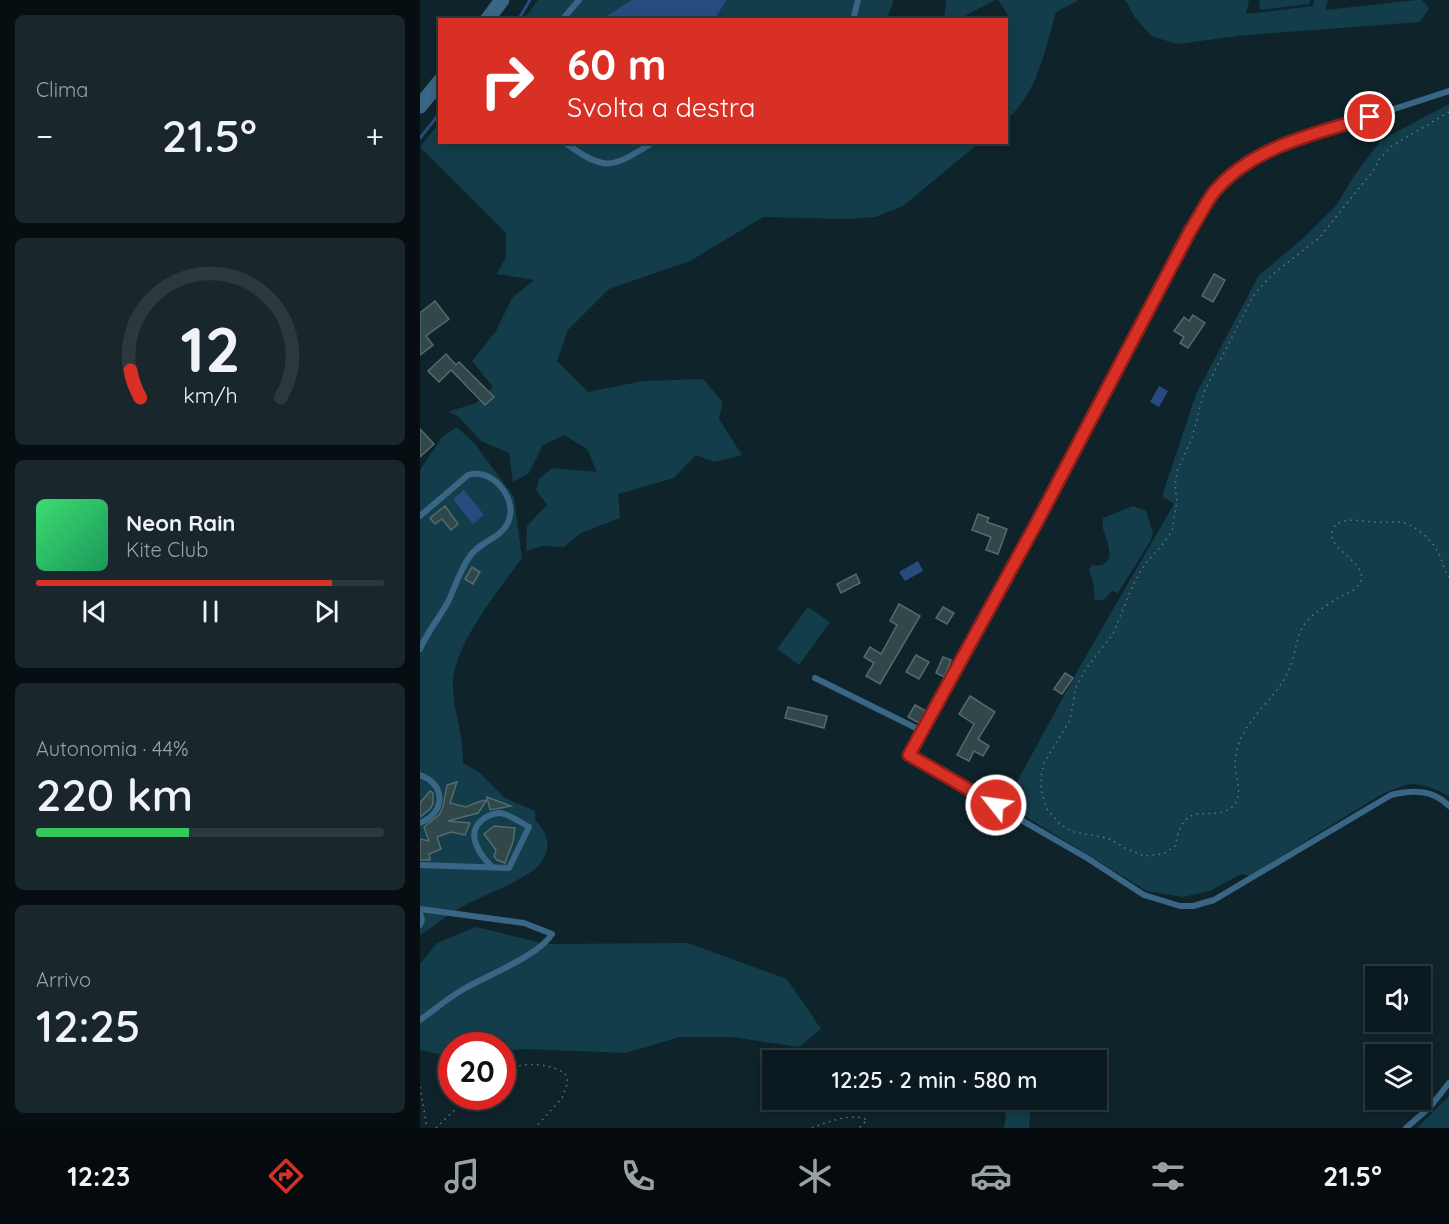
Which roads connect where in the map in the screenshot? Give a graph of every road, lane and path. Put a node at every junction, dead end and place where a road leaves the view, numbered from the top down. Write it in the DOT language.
graph roads {
  1 [pos="502,0"];
  2 [pos="579,0"];
  3 [pos="858,0"];
  4 [pos="488,18"];
  5 [pos="564,18"];
  6 [pos="854,18"];
  7 [pos="438,84"];
  8 [pos="1449,91"];
  9 [pos="420,106"];
  10 [pos="1449,112"];
  11 [pos="567,144"];
  12 [pos="651,144"];
  13 [pos="420,516"];
  14 [pos="1449,577"];
  15 [pos="420,650"];
  16 [pos="815,678"];
  17 [pos="922,732"];
  18 [pos="420,775"];
  19 [pos="1449,806"];
  20 [pos="420,823"];
  21 [pos="420,865"];
  22 [pos="492,867"];
  23 [pos="420,911"];
  24 [pos="420,925"];
  25 [pos="420,1020"];
  26 [pos="516,1065"];
  27 [pos="1449,1083"];
  28 [pos="420,1087"];
  29 [pos="455,1110"];
  30 [pos="427,1128"];
  31 [pos="436,1128"];
  32 [pos="535,1128"];
  33 [pos="812,1128"];
  34 [pos="859,1128"];
  35 [pos="1406,1128"];
  1 -- 4 [label="street"];
  2 -- 5 [label="lane"];
  3 -- 6 [label="lane"];
  7 -- 9 [label="street"];
  8 -- 17 [label="lane"];
  10 -- 14 [label="path"];
  11 -- 12 [label="lane"];
  13 -- 15 [label="lane"];
  16 -- 17 [label="lane"];
  17 -- 19 [label="lane"];
  18 -- 20 [label="lane"];
  21 -- 22 [label="lane"];
  22 -- 22 [label="lane"];
  23 -- 24 [label="lane"];
  23 -- 25 [label="lane"];
  26 -- 32 [label="path"];
  27 -- 35 [label="lane"];
  28 -- 30 [label="path"];
  29 -- 31 [label="path"];
  33 -- 34 [label="path"];
}
